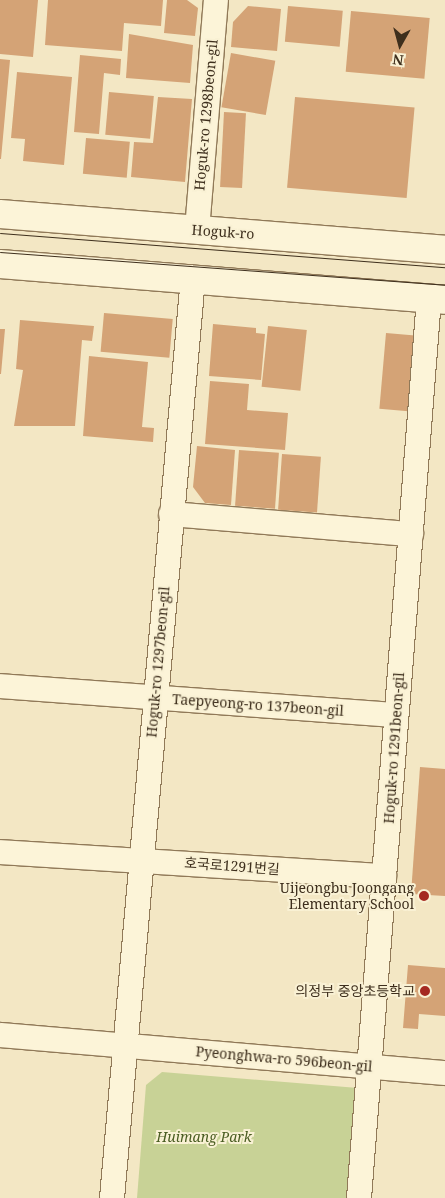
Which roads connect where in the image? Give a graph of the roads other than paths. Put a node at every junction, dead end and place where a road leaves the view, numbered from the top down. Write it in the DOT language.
graph roads {
  1 [pos="216,0"];
  2 [pos="0,214"];
  3 [pos="197,230"];
  4 [pos="445,250"];
  5 [pos="0,264"];
  6 [pos="193,278"];
  7 [pos="437,299"];
  8 [pos="171,514"];
  9 [pos="411,534"];
  10 [pos="0,686"];
  11 [pos="155,698"];
  12 [pos="396,715"];
  13 [pos="0,852"];
  14 [pos="140,860"];
  15 [pos="384,876"];
  16 [pos="0,1035"];
  17 [pos="123,1045"];
  18 [pos="369,1067"];
  19 [pos="445,1073"];
  20 [pos="112,1198"];
  21 [pos="359,1198"];
  1 -- 3 [label="street, Hoguk-ro 1298beon-gil"];
  2 -- 3 [label="street, Hoguk-ro"];
  3 -- 4 [label="street, Hoguk-ro"];
  5 -- 6 [label="street"];
  6 -- 7 [label="street"];
  6 -- 8 [label="street, Hoguk-ro 1297beon-gil"];
  7 -- 9 [label="street, Hoguk-ro 1291beon-gil"];
  8 -- 9 [label="street"];
  8 -- 11 [label="street, Hoguk-ro 1297beon-gil"];
  9 -- 12 [label="street, Hoguk-ro 1291beon-gil"];
  10 -- 11 [label="street, Taepyeong-ro 137beon-gil"];
  11 -- 12 [label="street, Taepyeong-ro 137beon-gil"];
  11 -- 14 [label="street, Hoguk-ro 1297beon-gil"];
  12 -- 15 [label="street, Hoguk-ro 1291beon-gil"];
  13 -- 14 [label="street, 호국로1291번길"];
  14 -- 15 [label="street, 호국로1291번길"];
  14 -- 17 [label="street, Hoguk-ro 1297beon-gil"];
  15 -- 18 [label="street, Hoguk-ro 1291beon-gil"];
  16 -- 17 [label="street, Pyeonghwa-ro 596beon-gil"];
  17 -- 18 [label="street, Pyeonghwa-ro 596beon-gil"];
  17 -- 20 [label="street, Hoguk-ro 1297beon-gil"];
  18 -- 19 [label="street, Pyeonghwa-ro 596beon-gil"];
  18 -- 21 [label="street, Hoguk-ro 1291beon-gil"];
}
